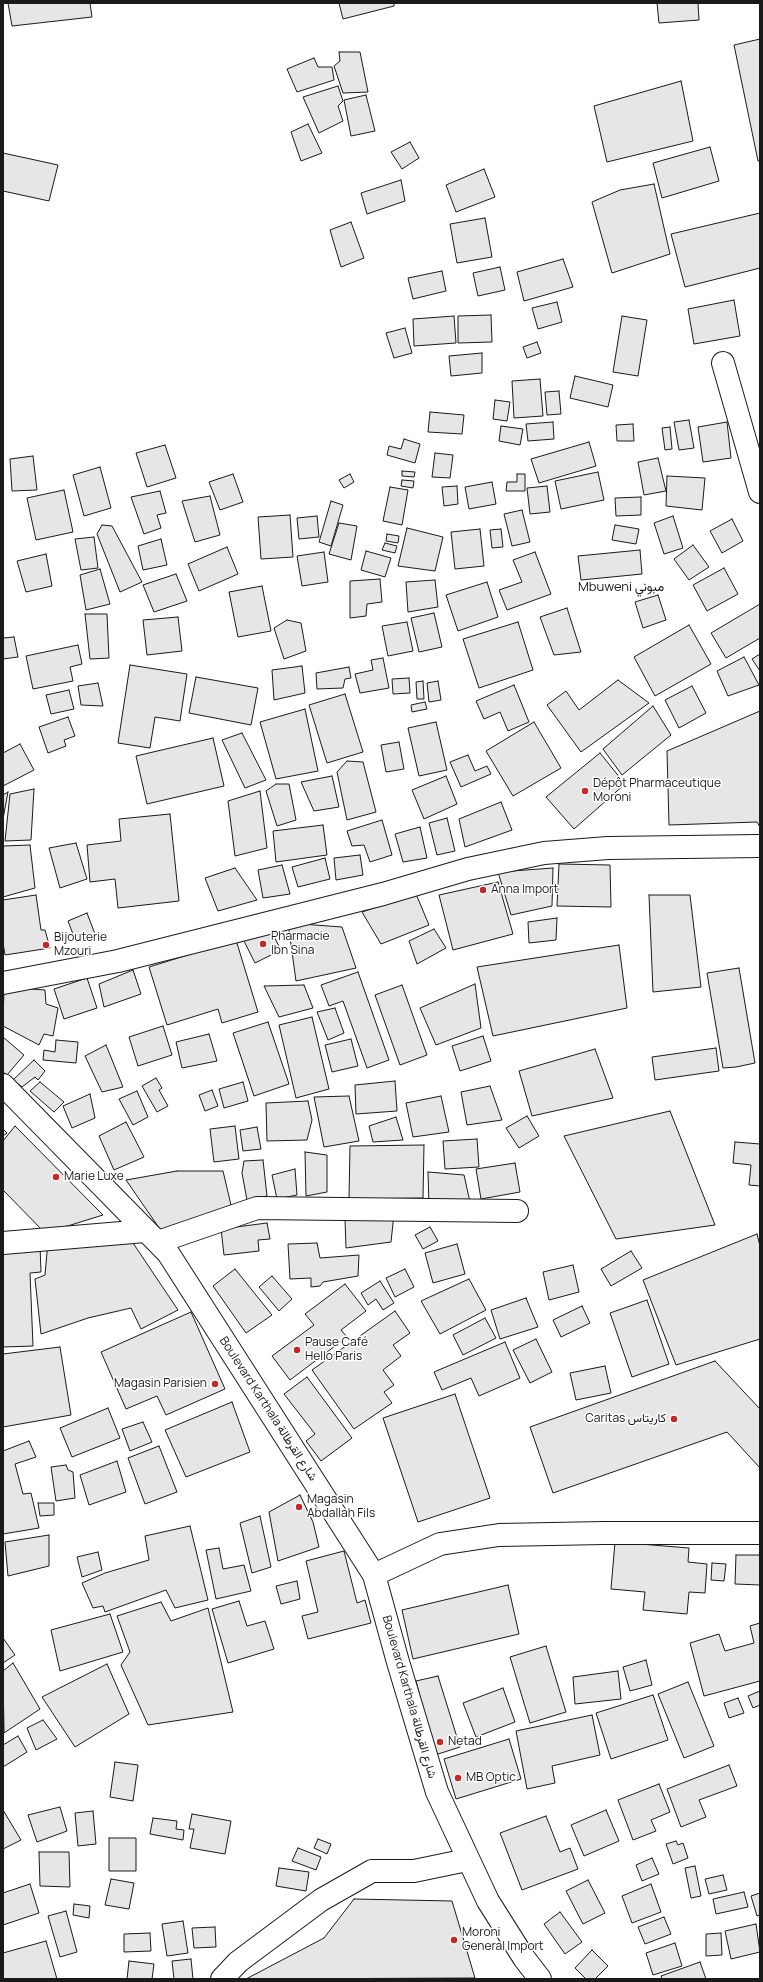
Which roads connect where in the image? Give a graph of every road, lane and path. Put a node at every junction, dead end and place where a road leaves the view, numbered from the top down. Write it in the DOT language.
graph roads {
  1 [pos="723,363"];
  2 [pos="760,492"];
  3 [pos="760,846"];
  4 [pos="3,983"];
  5 [pos="3,1085"];
  6 [pos="517,1211"];
  7 [pos="152,1236"];
  8 [pos="3,1243"];
  9 [pos="760,1533"];
  10 [pos="374,1575"];
  11 [pos="467,1860"];
  12 [pos="222,1979"];
  13 [pos="540,1979"];
  1 -- 2 [label="street"];
  3 -- 4 [label="street"];
  5 -- 7 [label="street, Boulevard Karthala شارع القرطالة"];
  6 -- 7 [label="street"];
  7 -- 8 [label="street"];
  7 -- 10 [label="street, Boulevard Karthala شارع القرطالة"];
  9 -- 10 [label="street"];
  10 -- 11 [label="street, Boulevard Karthala شارع القرطالة"];
  11 -- 12 [label="street"];
  11 -- 13 [label="street, Boulevard Karthala شارع القرطالة"];
}
